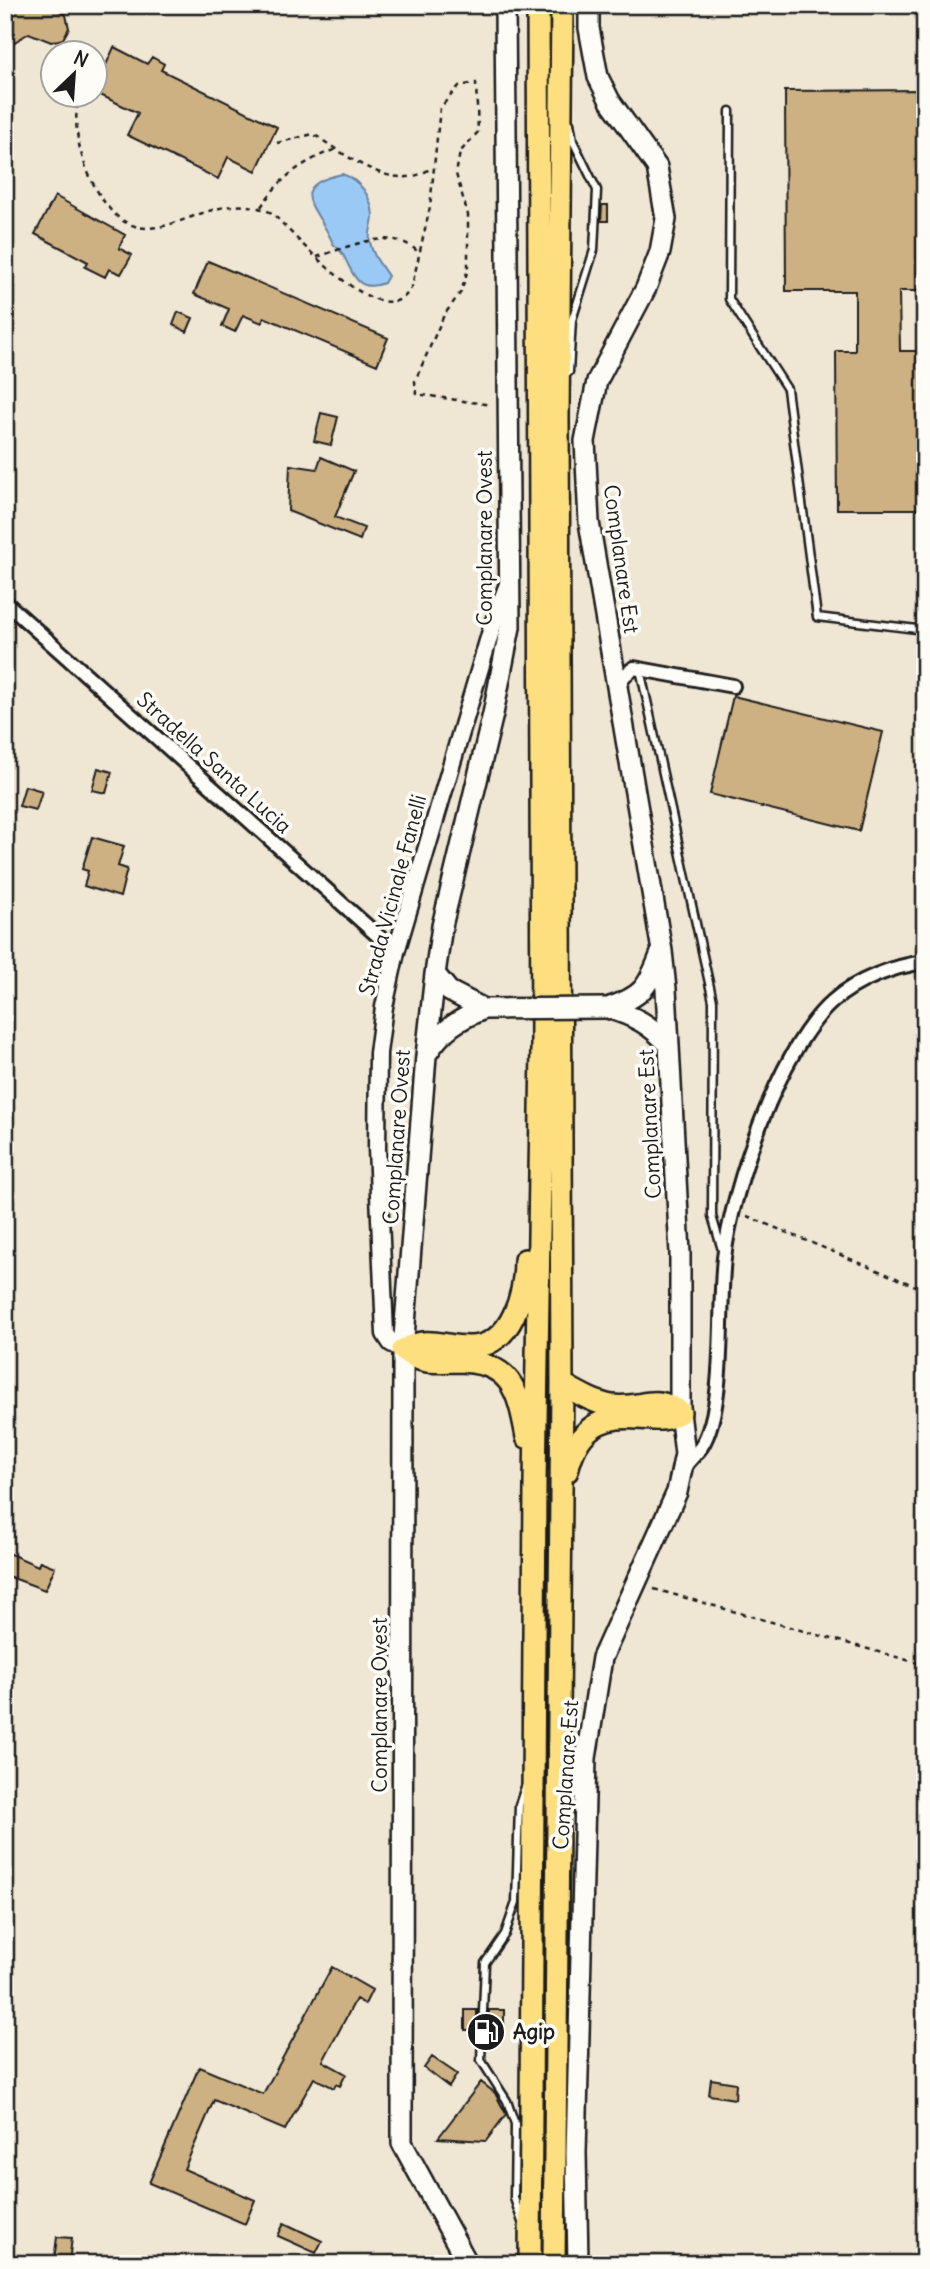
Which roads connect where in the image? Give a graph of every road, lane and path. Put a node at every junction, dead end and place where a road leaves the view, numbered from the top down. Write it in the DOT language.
graph roads {
  1 [pos="505,5"];
  2 [pos="538,5"];
  3 [pos="562,5"];
  4 [pos="589,5"];
  5 [pos="563,62"];
  6 [pos="76,108"];
  7 [pos="730,111"];
  8 [pos="277,144"];
  9 [pos="338,148"];
  10 [pos="432,167"];
  11 [pos="261,207"];
  12 [pos="419,253"];
  13 [pos="317,257"];
  14 [pos="508,405"];
  15 [pos="558,418"];
  16 [pos="510,578"];
  17 [pos="5,601"];
  18 [pos="925,630"];
  19 [pos="640,669"];
  20 [pos="733,686"];
  21 [pos="617,692"];
  22 [pos="662,951"];
  23 [pos="396,952"];
  24 [pos="925,962"];
  25 [pos="435,974"];
  26 [pos="607,1008"];
  27 [pos="484,1009"];
  28 [pos="669,1045"];
  29 [pos="542,1049"];
  30 [pos="426,1056"];
  31 [pos="735,1210"];
  32 [pos="724,1256"];
  33 [pos="925,1290"];
  34 [pos="403,1350"];
  35 [pos="562,1384"];
  36 [pos="680,1412"];
  37 [pos="681,1470"];
  38 [pos="535,1483"];
  39 [pos="560,1503"];
  40 [pos="634,1584"];
  41 [pos="925,1665"];
  42 [pos="534,1762"];
  43 [pos="530,2256"];
  44 [pos="468,2264"];
  45 [pos="554,2264"];
  46 [pos="578,2264"];
  1 -- 14 [label="main road, Complanare Ovest"];
  2 -- 29 [label="highway"];
  3 -- 5 [label="highway"];
  4 -- 21 [label="main road, Complanare Est"];
  5 -- 15 [label="highway"];
  5 -- 15 [label="lane"];
  6 -- 11 [label="path"];
  7 -- 18 [label="lane"];
  8 -- 9 [label="path"];
  9 -- 10 [label="path"];
  9 -- 11 [label="path"];
  10 -- 12 [label="path"];
  10 -- 14 [label="path"];
  11 -- 13 [label="path"];
  12 -- 13 [label="path"];
  12 -- 13 [label="path"];
  14 -- 16 [label="main road, Complanare Ovest"];
  15 -- 35 [label="highway"];
  16 -- 23 [label="street, Strada Vicinale Fanelli"];
  16 -- 25 [label="main road, Complanare Ovest"];
  17 -- 23 [label="street, Stradella Santa Lucia"];
  19 -- 20 [label="street"];
  19 -- 21 [label="street"];
  19 -- 32 [label="lane"];
  21 -- 22 [label="main road, Complanare Est"];
  22 -- 26 [label="main road"];
  22 -- 28 [label="main road, Complanare Est"];
  23 -- 34 [label="street, Strada Vicinale Fanelli"];
  24 -- 31 [label="street"];
  25 -- 27 [label="main road"];
  25 -- 30 [label="main road, Complanare Ovest"];
  26 -- 27 [label="main road, bridge"];
  26 -- 28 [label="main road"];
  27 -- 30 [label="main road"];
  28 -- 36 [label="main road, Complanare Est"];
  29 -- 34 [label="highway"];
  29 -- 38 [label="highway"];
  30 -- 34 [label="main road, Complanare Ovest"];
  31 -- 32 [label="street"];
  31 -- 33 [label="path"];
  32 -- 37 [label="street"];
  34 -- 38 [label="highway"];
  34 -- 44 [label="main road, Complanare Ovest"];
  35 -- 36 [label="highway"];
  35 -- 39 [label="highway"];
  36 -- 37 [label="main road, Complanare Est"];
  36 -- 39 [label="highway"];
  37 -- 40 [label="main road, Complanare Est"];
  38 -- 42 [label="highway"];
  39 -- 45 [label="highway"];
  40 -- 41 [label="path"];
  40 -- 46 [label="main road, Complanare Est"];
  42 -- 43 [label="highway"];
  42 -- 43 [label="lane"];
}
